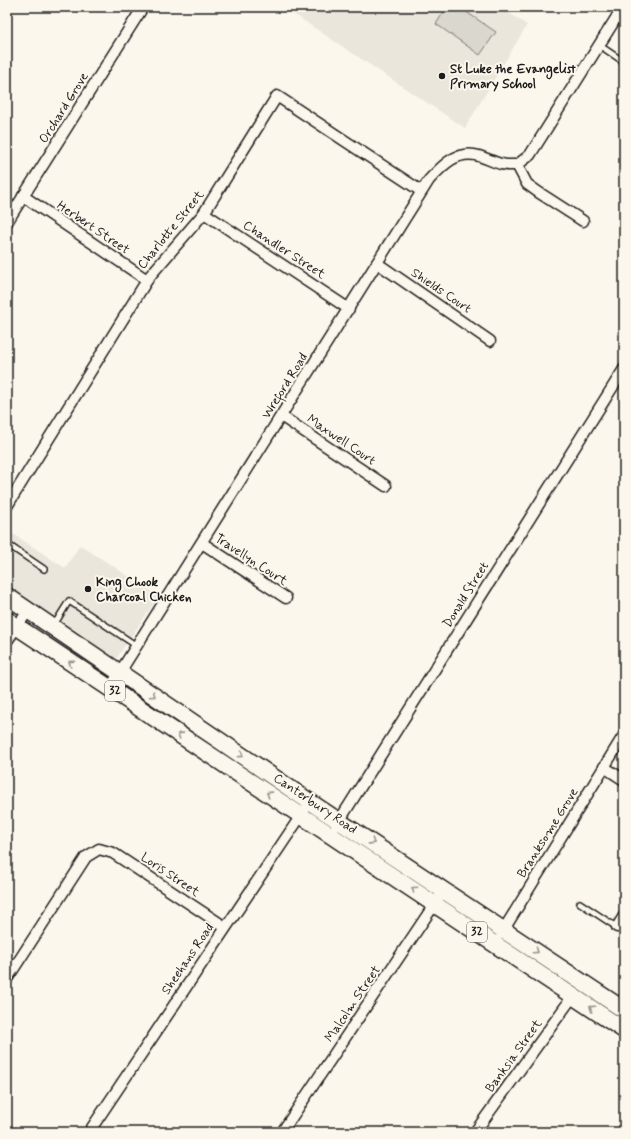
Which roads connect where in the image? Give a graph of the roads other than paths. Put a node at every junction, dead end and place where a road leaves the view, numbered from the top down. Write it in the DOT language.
graph roads {
  1 [pos="143,7"];
  2 [pos="623,7"];
  3 [pos="599,45"];
  4 [pos="624,62"];
  5 [pos="517,165"];
  6 [pos="421,191"];
  7 [pos="23,196"];
  8 [pos="204,213"];
  9 [pos="584,221"];
  10 [pos="7,222"];
  11 [pos="376,263"];
  12 [pos="147,280"];
  13 [pos="349,309"];
  14 [pos="490,341"];
  15 [pos="624,369"];
  16 [pos="282,416"];
  17 [pos="386,486"];
  18 [pos="7,506"];
  19 [pos="202,543"];
  20 [pos="7,544"];
  21 [pos="44,568"];
  22 [pos="7,596"];
  23 [pos="286,598"];
  24 [pos="28,611"];
  25 [pos="12,623"];
  26 [pos="52,627"];
  27 [pos="7,641"];
  28 [pos="137,646"];
  29 [pos="120,673"];
  30 [pos="110,688"];
  31 [pos="624,735"];
  32 [pos="604,767"];
  33 [pos="624,780"];
  34 [pos="306,808"];
  35 [pos="335,827"];
  36 [pos="444,890"];
  37 [pos="580,903"];
  38 [pos="435,904"];
  39 [pos="624,916"];
  40 [pos="225,928"];
  41 [pos="621,929"];
  42 [pos="503,930"];
  43 [pos="494,944"];
  44 [pos="7,979"];
  45 [pos="573,996"];
  46 [pos="624,1010"];
  47 [pos="624,1030"];
  48 [pos="477,1129"];
  49 [pos="89,1132"];
  50 [pos="282,1132"];
  51 [pos="488,1132"];
  1 -- 7 [label="street, Orchard Grove"];
  2 -- 3 [label="street"];
  3 -- 4 [label="lane"];
  3 -- 5 [label="street"];
  5 -- 6 [label="street, Wreford Road"];
  5 -- 9 [label="street"];
  6 -- 8 [label="street, Charlotte Street"];
  6 -- 11 [label="street, Wreford Road"];
  7 -- 10 [label="street, Orchard Grove"];
  7 -- 12 [label="street, Herbert Street"];
  8 -- 12 [label="street, Charlotte Street"];
  8 -- 13 [label="street, Chandler Street"];
  11 -- 13 [label="street, Wreford Road"];
  11 -- 14 [label="street, Shields Court"];
  12 -- 18 [label="street, Charlotte Street"];
  13 -- 16 [label="street, Wreford Road"];
  15 -- 35 [label="street, Donald Street"];
  16 -- 17 [label="street, Maxwell Court"];
  16 -- 19 [label="street, Wreford Road"];
  19 -- 23 [label="street, Travellyn Court"];
  19 -- 28 [label="street, Wreford Road"];
  20 -- 21 [label="lane"];
  22 -- 24 [label="main road, Canterbury Road / 32"];
  24 -- 25 [label="street"];
  24 -- 26 [label="main road, Canterbury Road / 32"];
  25 -- 27 [label="street"];
  30 -- 25 [label="main road, Canterbury Road / 32, one-way"];
  26 -- 28 [label="lane"];
  26 -- 29 [label="main road, Canterbury Road / 32"];
  28 -- 29 [label="street, Wreford Road"];
  29 -- 30 [label="street, Wreford Road"];
  29 -- 34 [label="main road, Canterbury Road / 32, one-way"];
  34 -- 30 [label="main road, Canterbury Road / 32, one-way"];
  31 -- 32 [label="street, Branksome Grove"];
  32 -- 33 [label="street"];
  32 -- 42 [label="street, Branksome Grove"];
  34 -- 35 [label="main road, Canterbury Road / 32"];
  34 -- 40 [label="street, Sheehans Road"];
  35 -- 36 [label="main road, Canterbury Road / 32, one-way"];
  38 -- 35 [label="main road, Canterbury Road / 32, one-way"];
  36 -- 38 [label="street, Malcolm Street"];
  36 -- 42 [label="main road, Canterbury Road / 32"];
  37 -- 41 [label="lane"];
  38 -- 43 [label="main road, Canterbury Road / 32"];
  38 -- 50 [label="street, Malcolm Street"];
  39 -- 41 [label="street"];
  40 -- 44 [label="street, Loris Street"];
  40 -- 49 [label="street, Sheehans Road"];
  42 -- 43 [label="street, Branksome Grove"];
  42 -- 46 [label="main road, Canterbury Road / 32, one-way"];
  43 -- 45 [label="main road, Canterbury Road / 32"];
  47 -- 45 [label="main road, Canterbury Road / 32, one-way"];
  45 -- 48 [label="street, Banksia Street"];
  48 -- 51 [label="street"];
}
